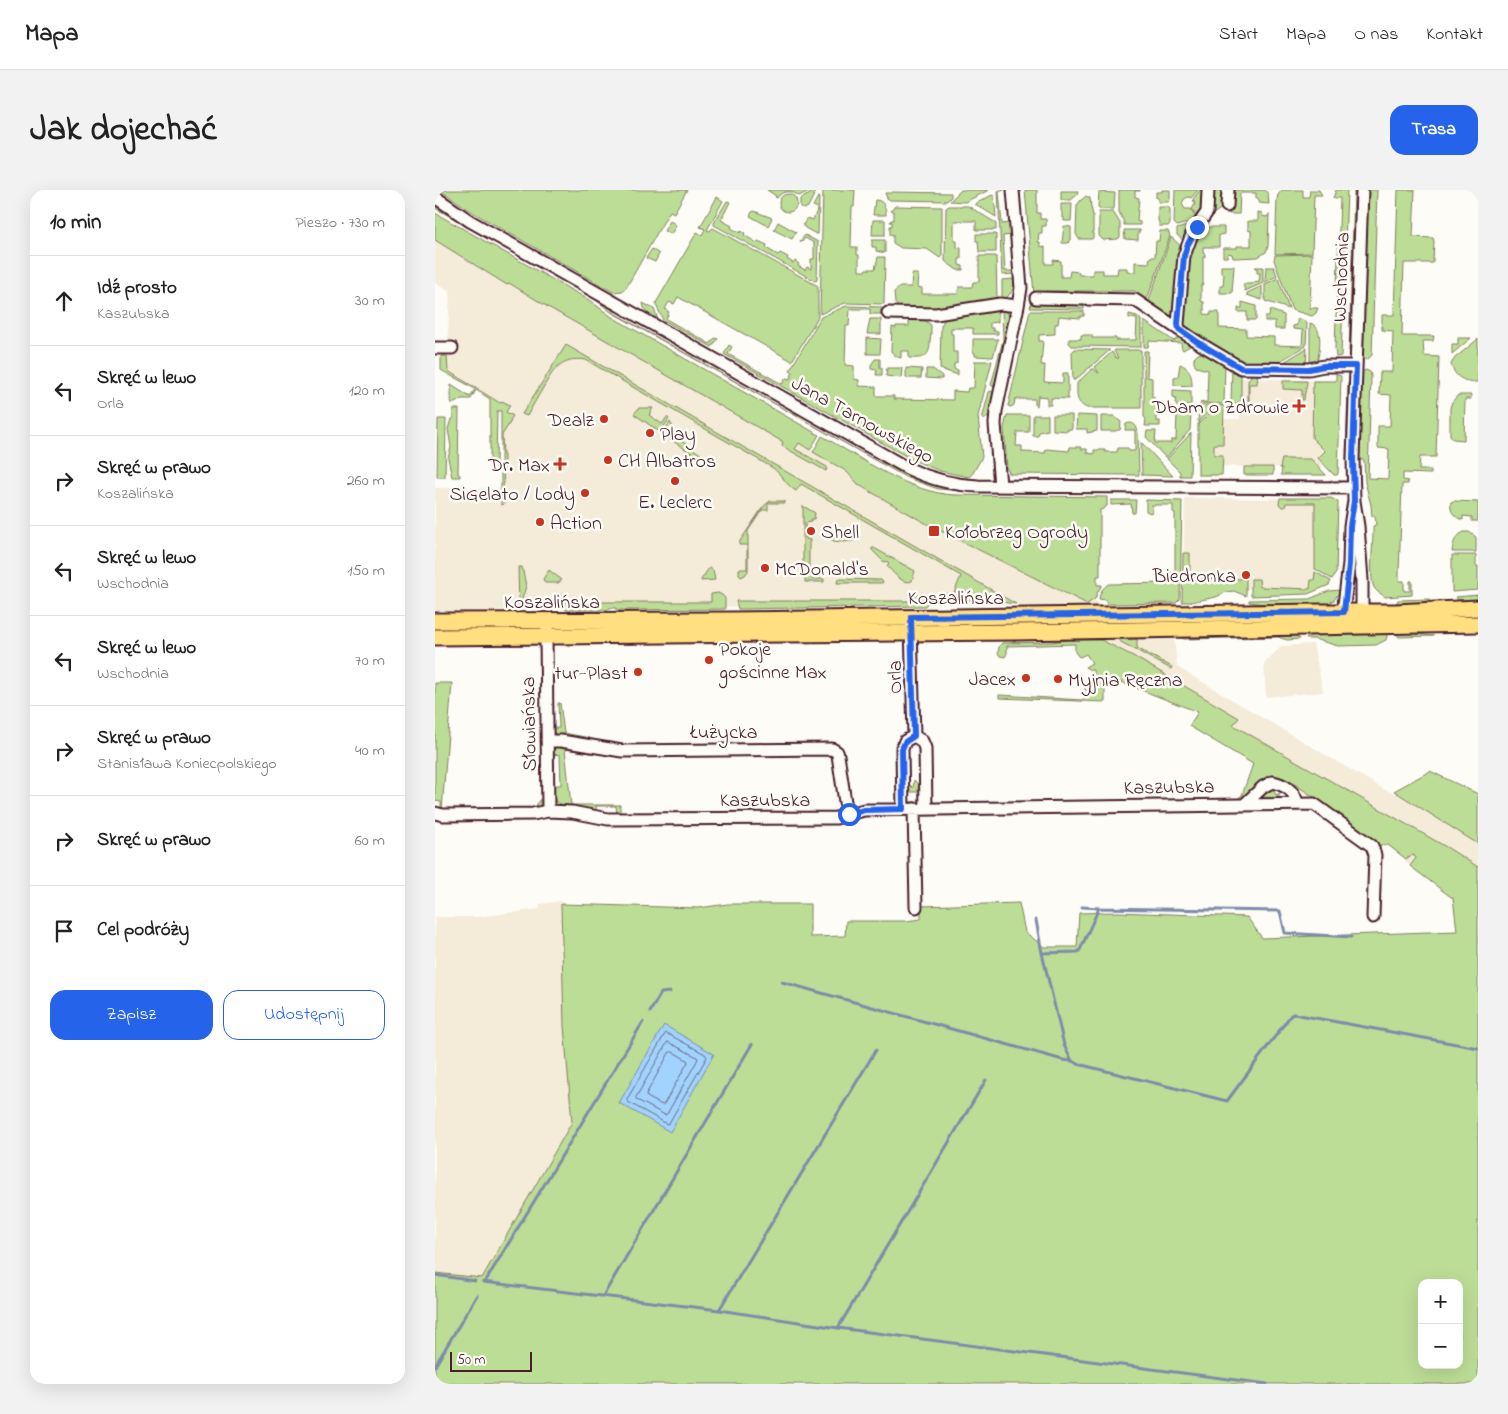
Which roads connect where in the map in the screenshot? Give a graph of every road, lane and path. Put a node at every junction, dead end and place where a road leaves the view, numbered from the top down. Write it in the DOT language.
graph roads {
  1 [pos="1013,190"];
  2 [pos="1208,190"];
  3 [pos="1228,190"];
  4 [pos="1362,190"];
  5 [pos="435,197"];
  6 [pos="1227,206"];
  7 [pos="1036,298"];
  8 [pos="1018,306"];
  9 [pos="888,314"];
  10 [pos="1179,329"];
  11 [pos="435,348"];
  12 [pos="452,348"];
  13 [pos="1356,366"];
  14 [pos="1000,486"];
  15 [pos="1354,488"];
  16 [pos="1354,501"];
  17 [pos="1478,608"];
  18 [pos="1344,612"];
  19 [pos="1363,612"];
  20 [pos="911,617"];
  21 [pos="435,621"];
  22 [pos="542,621"];
  23 [pos="1478,624"];
  24 [pos="1352,627"];
  25 [pos="911,633"];
  26 [pos="435,637"];
  27 [pos="546,637"];
  28 [pos="914,736"];
  29 [pos="547,741"];
  30 [pos="1245,804"];
  31 [pos="1297,804"];
  32 [pos="915,809"];
  33 [pos="548,811"];
  34 [pos="435,813"];
  35 [pos="849,814"];
  36 [pos="916,907"];
  37 [pos="1373,917"];
  1 -- 8 [label="street"];
  2 -- 10 [label="street"];
  3 -- 6 [label="street"];
  4 -- 13 [label="street, Wschodnia"];
  5 -- 14 [label="street, Jana Tarnowskiego"];
  7 -- 10 [label="street"];
  8 -- 9 [label="street"];
  8 -- 14 [label="street"];
  10 -- 13 [label="street"];
  11 -- 12 [label="street"];
  13 -- 15 [label="street, Wschodnia"];
  14 -- 15 [label="street, Jana Tarnowskiego"];
  15 -- 16 [label="street, Wschodnia"];
  16 -- 18 [label="street, Wschodnia"];
  16 -- 19 [label="street, Wschodnia"];
  17 -- 19 [label="main road, Koszalińska"];
  18 -- 19 [label="main road, Koszalińska"];
  18 -- 20 [label="main road, Koszalińska"];
  18 -- 24 [label="street"];
  19 -- 24 [label="street"];
  20 -- 22 [label="main road, Koszalińska"];
  20 -- 25 [label="street, Orla"];
  21 -- 22 [label="main road, Koszalińska"];
  22 -- 27 [label="street"];
  23 -- 24 [label="main road, Koszalińska"];
  24 -- 25 [label="main road, Koszalińska"];
  25 -- 27 [label="main road, Koszalińska"];
  25 -- 28 [label="street, Orla"];
  26 -- 27 [label="main road, Koszalińska"];
  27 -- 29 [label="street, Słowiańska"];
  28 -- 32 [label="street, Orla"];
  28 -- 32 [label="street, Orla"];
  29 -- 33 [label="street, Słowiańska"];
  29 -- 35 [label="street, Łużycka"];
  30 -- 31 [label="street, Kaszubska"];
  30 -- 31 [label="street"];
  30 -- 32 [label="street, Kaszubska"];
  31 -- 37 [label="street, Kaszubska"];
  32 -- 35 [label="street, Kaszubska"];
  32 -- 36 [label="street, Orla"];
  33 -- 34 [label="street, Kaszubska"];
  33 -- 35 [label="street, Kaszubska"];
}
